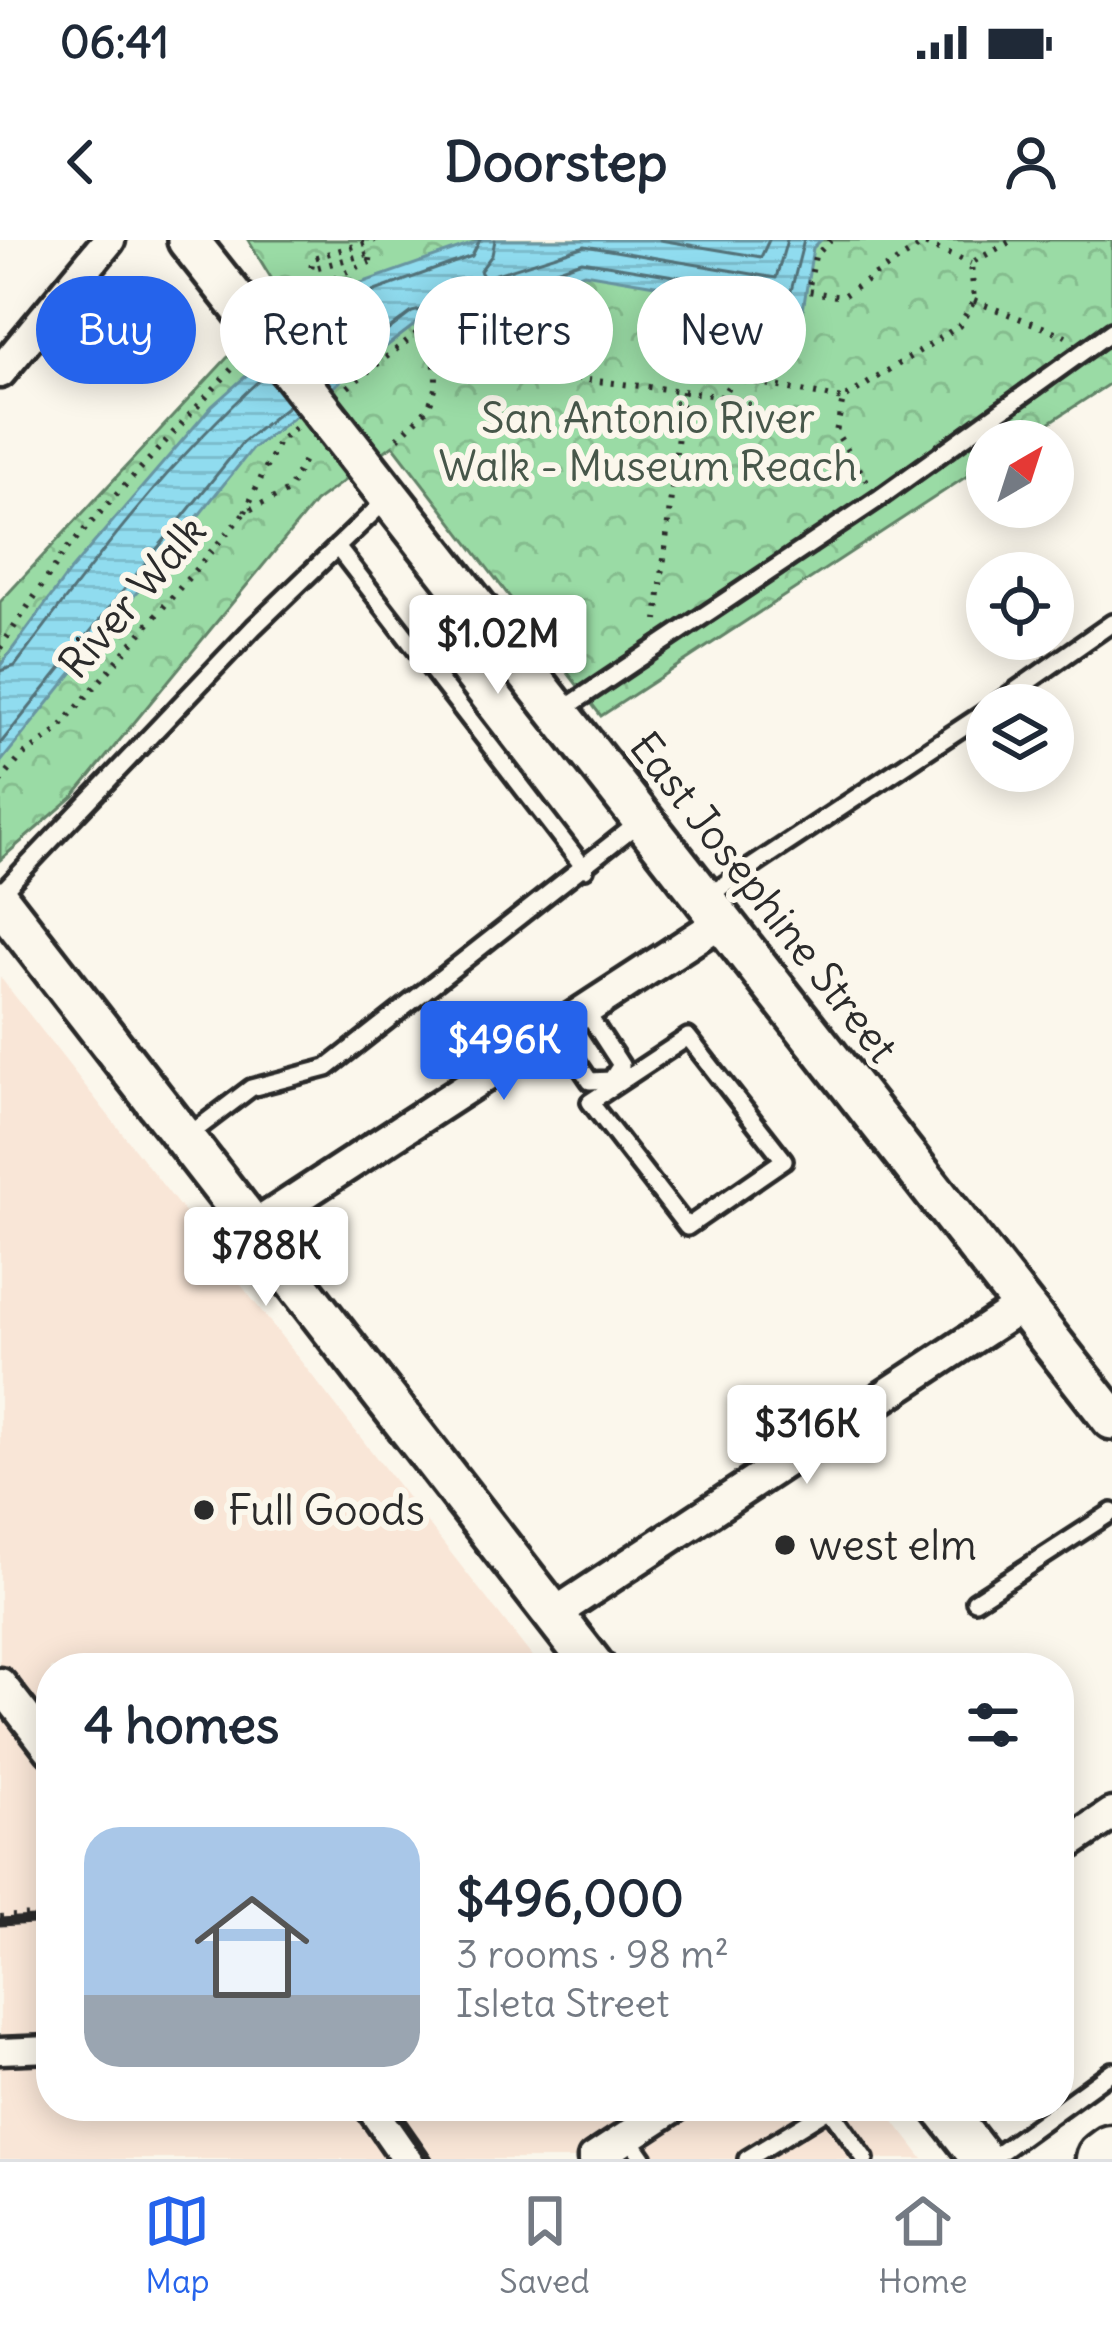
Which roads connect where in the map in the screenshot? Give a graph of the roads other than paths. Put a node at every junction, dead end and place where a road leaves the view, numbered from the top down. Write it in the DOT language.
graph roads {
  1 [pos="109,240"];
  2 [pos="188,240"];
  3 [pos="1112,332"];
  4 [pos="0,372"];
  5 [pos="389,497"];
  6 [pos="337,547"];
  7 [pos="1112,623"];
  8 [pos="1025,684"];
  9 [pos="558,712"];
  10 [pos="966,726"];
  11 [pos="642,820"];
  12 [pos="586,869"];
  13 [pos="0,898"];
  14 [pos="713,910"];
  15 [pos="585,1010"];
  16 [pos="555,1030"];
  17 [pos="614,1083"];
  18 [pos="183,1140"];
  19 [pos="250,1228"];
  20 [pos="1023,1305"];
  21 [pos="1112,1419"];
  22 [pos="1112,1512"];
  23 [pos="975,1601"];
  24 [pos="554,1614"];
  25 [pos="584,1653"];
  26 [pos="0,1684"];
  27 [pos="36,1731"];
  28 [pos="1112,1814"];
  29 [pos="1074,1840"];
  30 [pos="36,2050"];
  31 [pos="0,2051"];
  32 [pos="1112,2071"];
  33 [pos="1074,2098"];
  34 [pos="381,2121"];
  35 [pos="661,2121"];
  36 [pos="808,2121"];
  37 [pos="840,2121"];
  38 [pos="954,2121"];
  39 [pos="1041,2121"];
  40 [pos="636,2148"];
  41 [pos="1112,2153"];
  42 [pos="408,2159"];
  43 [pos="594,2159"];
  44 [pos="747,2159"];
  45 [pos="865,2159"];
  46 [pos="987,2159"];
  47 [pos="1104,2159"];
  1 -- 4 [label="street"];
  2 -- 5 [label="street, East Josephine Street, bridge"];
  3 -- 9 [label="lane"];
  5 -- 6 [label="lane"];
  5 -- 9 [label="street, East Josephine Street"];
  6 -- 12 [label="lane"];
  6 -- 13 [label="lane"];
  7 -- 8 [label="lane"];
  9 -- 11 [label="street, East Josephine Street"];
  10 -- 14 [label="lane"];
  11 -- 12 [label="lane"];
  11 -- 14 [label="street, East Josephine Street"];
  12 -- 18 [label="lane"];
  13 -- 18 [label="street"];
  14 -- 15 [label="street"];
  14 -- 20 [label="street, East Josephine Street"];
  15 -- 16 [label="street"];
  15 -- 17 [label="lane"];
  16 -- 17 [label="lane"];
  16 -- 19 [label="street"];
  17 -- 17 [label="lane"];
  18 -- 19 [label="street"];
  19 -- 24 [label="street"];
  20 -- 21 [label="street, East Josephine Street"];
  20 -- 24 [label="street"];
  22 -- 23 [label="lane"];
  24 -- 25 [label="street"];
  26 -- 27 [label="street"];
  28 -- 29 [label="street"];
  30 -- 31 [label="street"];
  32 -- 33 [label="lane"];
  34 -- 42 [label="street"];
  35 -- 40 [label="street"];
  36 -- 44 [label="lane"];
  37 -- 45 [label="lane"];
  38 -- 46 [label="street"];
  39 -- 46 [label="lane"];
  40 -- 43 [label="street"];
  41 -- 47 [label="highway"];
}
